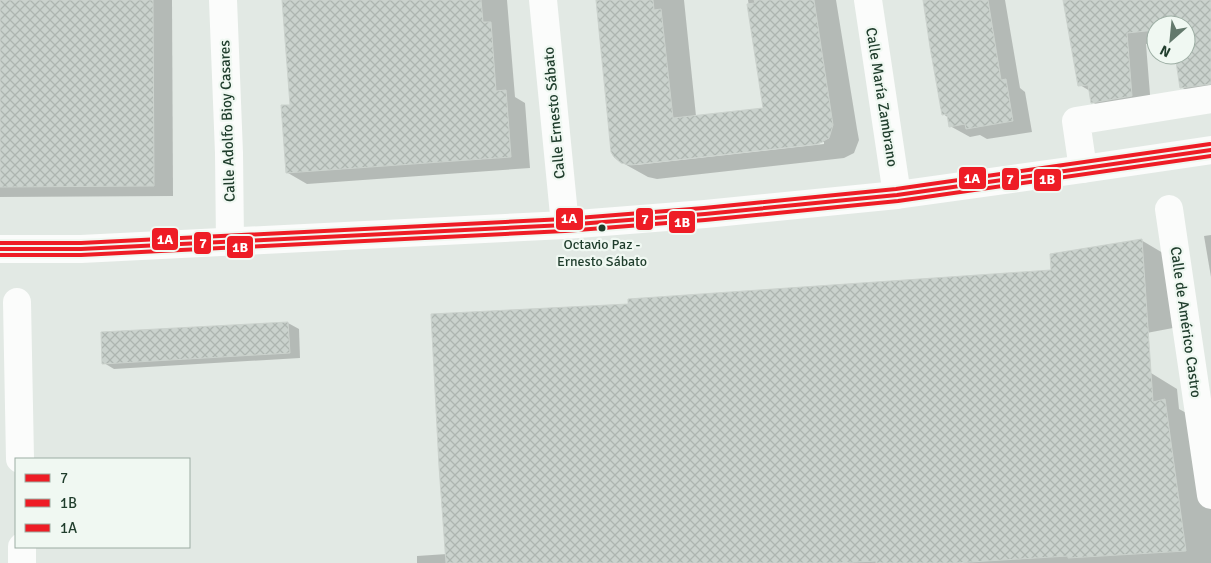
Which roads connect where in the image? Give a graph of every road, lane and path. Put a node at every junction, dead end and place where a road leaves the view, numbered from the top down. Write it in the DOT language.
graph roads {
  1 [pos="223,0"];
  2 [pos="543,0"];
  3 [pos="868,0"];
  4 [pos="1211,99"];
  5 [pos="1211,150"];
  6 [pos="1083,169"];
  7 [pos="897,195"];
  8 [pos="1169,209"];
  9 [pos="565,226"];
  10 [pos="230,242"];
  11 [pos="0,249"];
  12 [pos="17,302"];
  13 [pos="20,458"];
  14 [pos="1211,495"];
  15 [pos="22,548"];
  16 [pos="22,563"];
  1 -- 10 [label="street, Calle Adolfo Bioy Casares"];
  2 -- 9 [label="street, Calle Ernesto Sábato"];
  3 -- 7 [label="street, Calle María Zambrano"];
  4 -- 6 [label="street"];
  5 -- 6 [label="street"];
  6 -- 7 [label="street"];
  7 -- 9 [label="street"];
  8 -- 14 [label="street, Calle de Américo Castro"];
  9 -- 10 [label="street"];
  10 -- 11 [label="street"];
  12 -- 13 [label="street"];
  15 -- 16 [label="street"];
}
